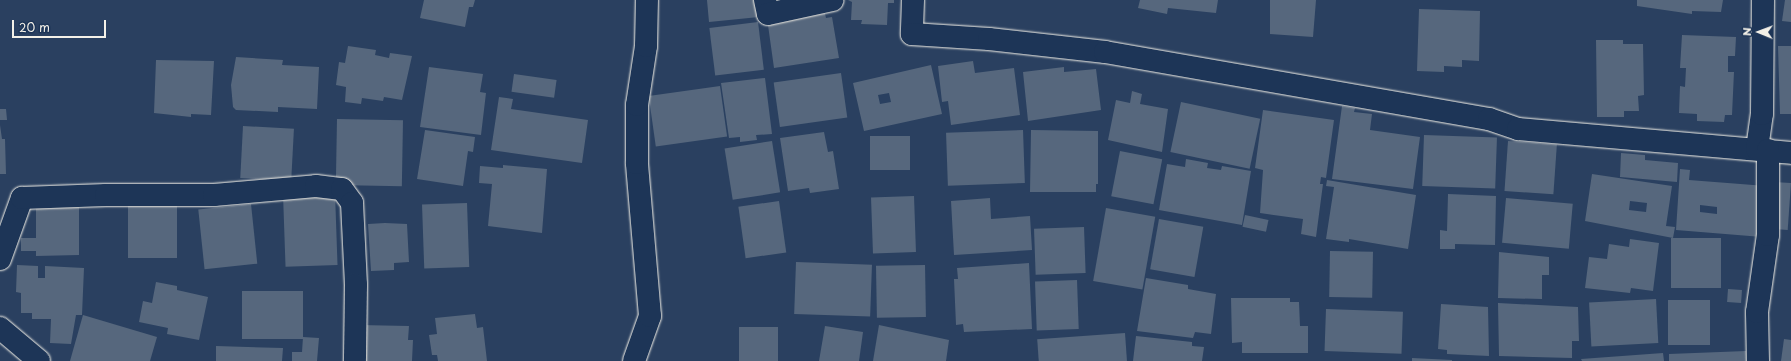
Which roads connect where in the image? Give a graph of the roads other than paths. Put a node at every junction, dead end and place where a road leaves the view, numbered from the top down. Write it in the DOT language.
graph roads {
  1 [pos="647,0"];
  2 [pos="765,0"];
  3 [pos="832,0"];
  4 [pos="913,0"];
  5 [pos="1763,0"];
  6 [pos="1763,150"];
  7 [pos="1791,153"];
  8 [pos="0,259"];
  9 [pos="0,328"];
  10 [pos="39,361"];
  11 [pos="355,361"];
  12 [pos="634,361"];
  13 [pos="1758,361"];
  1 -- 12 [label="street"];
  2 -- 3 [label="street"];
  4 -- 6 [label="street"];
  5 -- 6 [label="street"];
  6 -- 7 [label="street"];
  6 -- 13 [label="street"];
  8 -- 11 [label="street"];
  9 -- 10 [label="street"];
}
